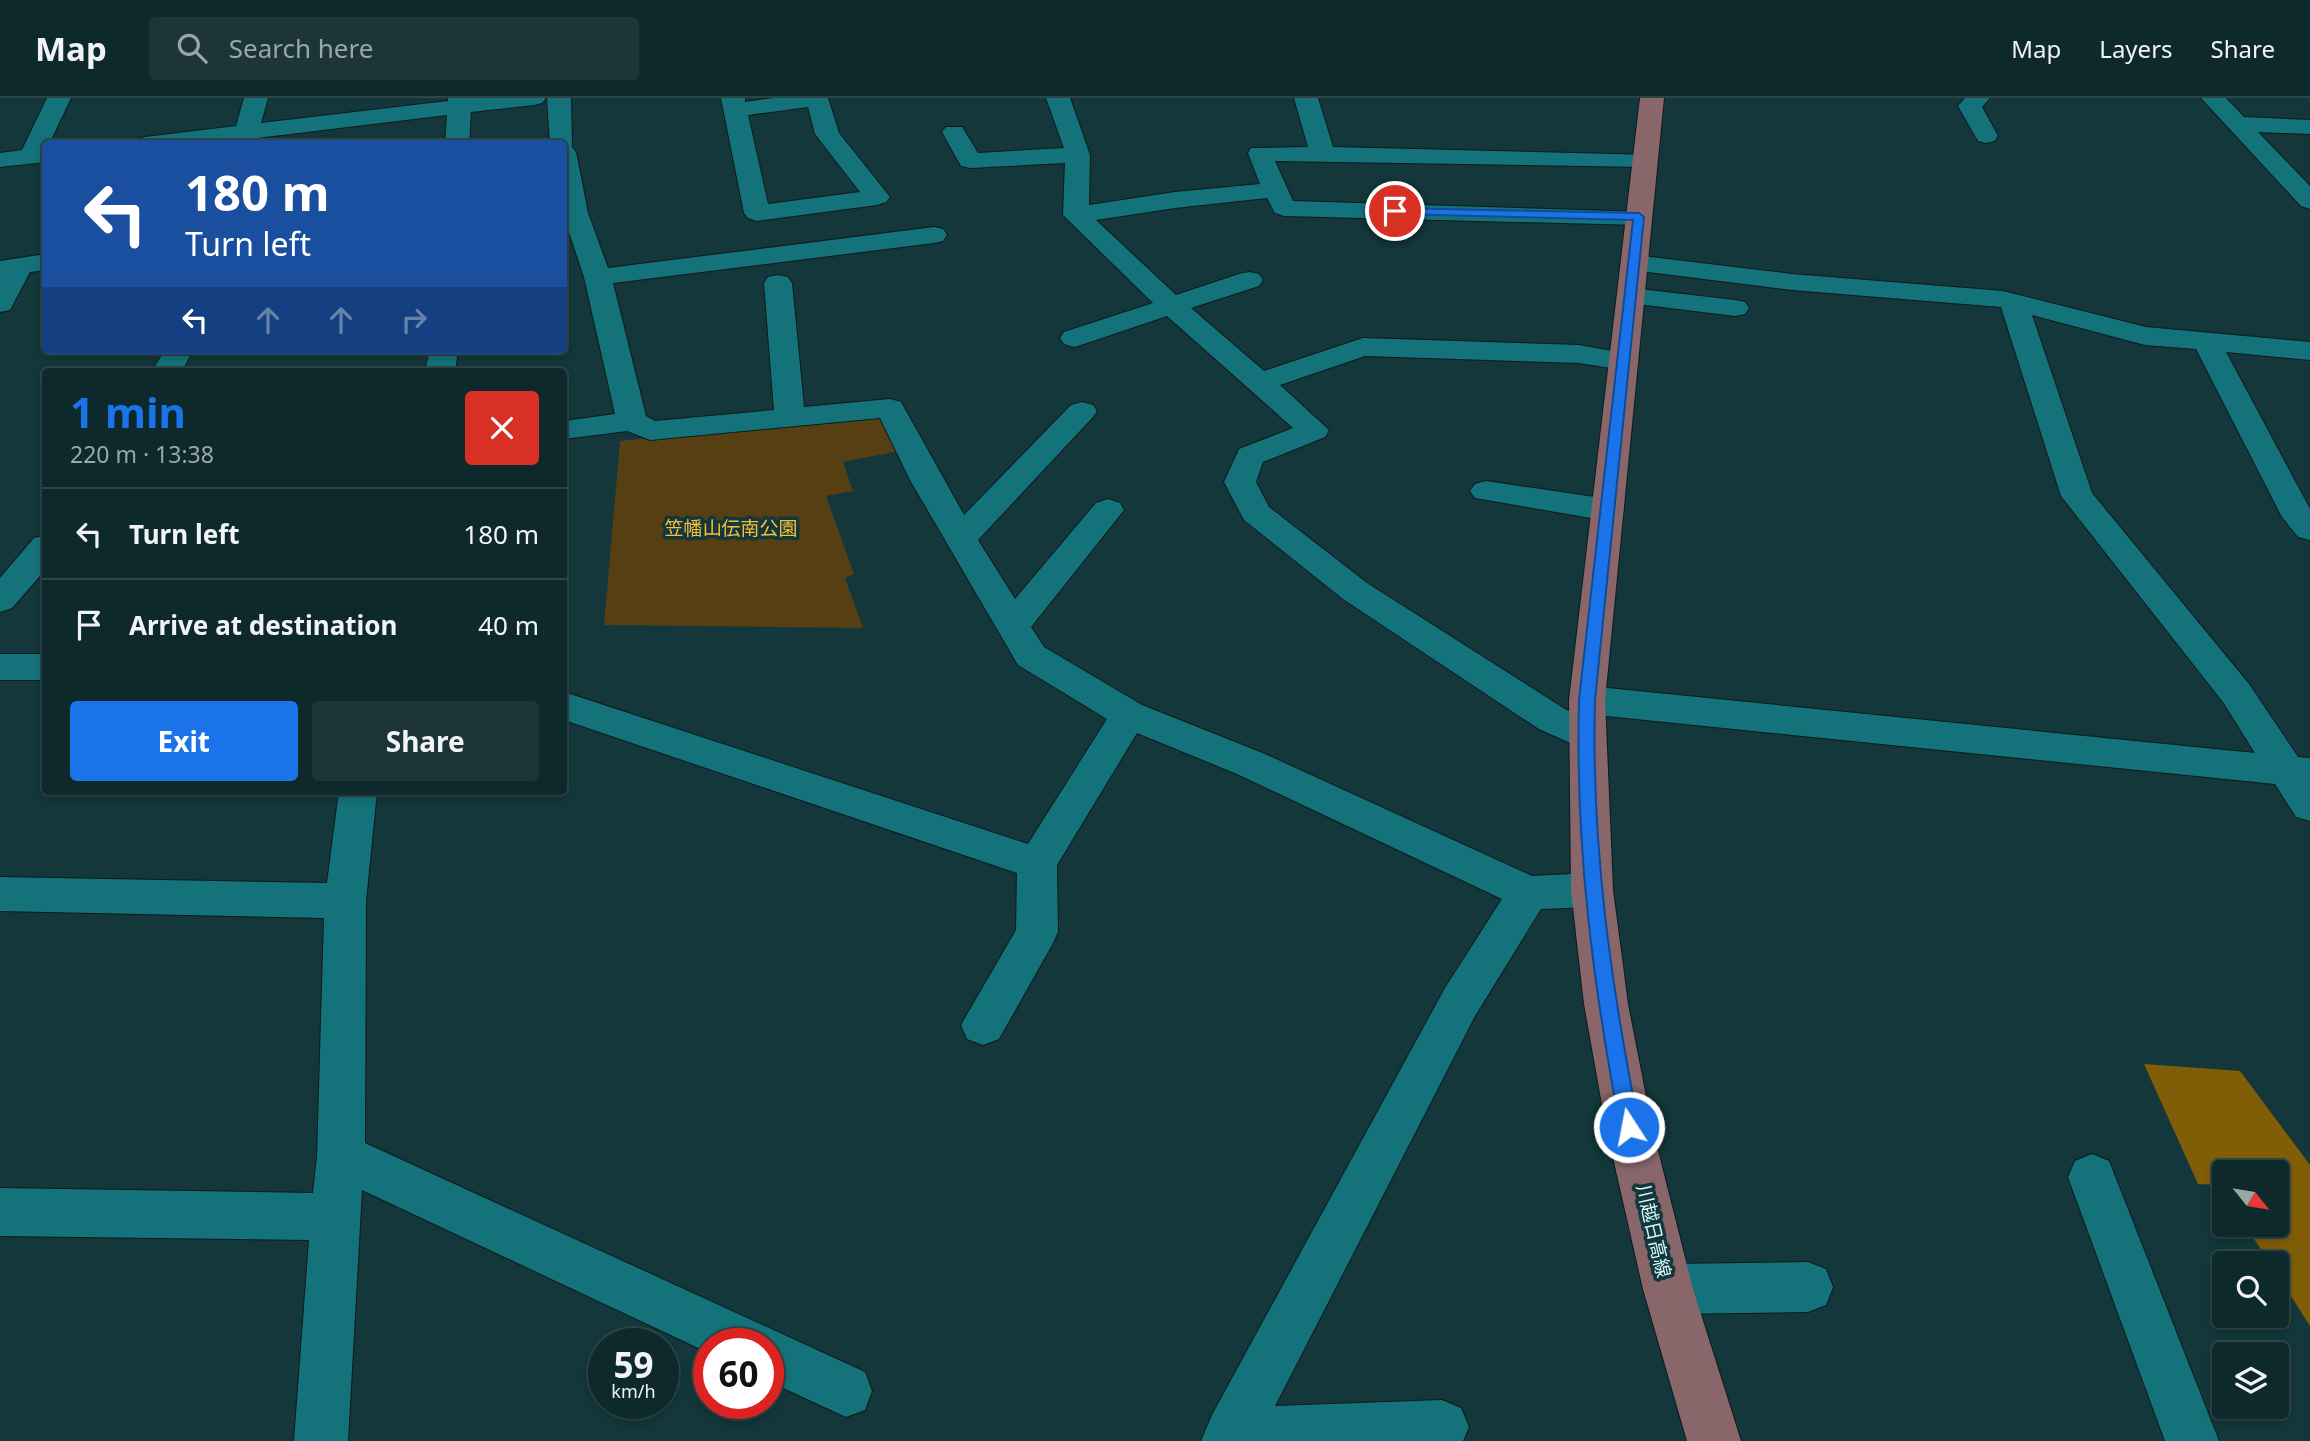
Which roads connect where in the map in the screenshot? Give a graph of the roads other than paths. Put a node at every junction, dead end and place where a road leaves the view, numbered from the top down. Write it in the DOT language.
graph roads {
  1 [pos="59,98"];
  2 [pos="256,98"];
  3 [pos="534,98"];
  4 [pos="559,98"];
  5 [pos="1058,98"];
  6 [pos="1306,98"];
  7 [pos="1652,98"];
  8 [pos="1978,98"];
  9 [pos="2213,98"];
  10 [pos="460,102"];
  11 [pos="734,104"];
  12 [pos="2236,124"];
  13 [pos="2310,127"];
  14 [pos="954,132"];
  15 [pos="1986,136"];
  16 [pos="244,138"];
  17 [pos="44,140"];
  18 [pos="211,140"];
  19 [pos="457,140"];
  20 [pos="562,140"];
  21 [pos="1322,152"];
  22 [pos="38,155"];
  23 [pos="1078,156"];
  24 [pos="0,160"];
  25 [pos="1645,160"];
  26 [pos="567,169"];
  27 [pos="1275,190"];
  28 [pos="2310,201"];
  29 [pos="1076,215"];
  30 [pos="1639,217"];
  31 [pos="934,235"];
  32 [pos="22,266"];
  33 [pos="598,276"];
  34 [pos="1249,280"];
  35 [pos="1632,280"];
  36 [pos="778,283"];
  37 [pos="2013,302"];
  38 [pos="0,304"];
  39 [pos="1171,305"];
  40 [pos="1735,309"];
  41 [pos="1074,338"];
  42 [pos="2207,343"];
  43 [pos="2310,351"];
  44 [pos="1623,361"];
  45 [pos="1259,382"];
  46 [pos="1082,411"];
  47 [pos="790,419"];
  48 [pos="632,421"];
  49 [pos="567,430"];
  50 [pos="1486,491"];
  51 [pos="1108,510"];
  52 [pos="1608,510"];
  53 [pos="2310,529"];
  54 [pos="960,539"];
  55 [pos="42,551"];
  56 [pos="0,600"];
  57 [pos="1013,625"];
  58 [pos="0,667"];
  59 [pos="42,667"];
  60 [pos="567,707"];
  61 [pos="1129,715"];
  62 [pos="1587,718"];
  63 [pos="2299,772"];
  64 [pos="358,795"];
  65 [pos="2310,806"];
  66 [pos="1037,863"];
  67 [pos="1592,890"];
  68 [pos="1529,893"];
  69 [pos="0,894"];
  70 [pos="345,901"];
  71 [pos="983,1025"];
  72 [pos="341,1156"];
  73 [pos="2092,1177"];
  74 [pos="0,1212"];
  75 [pos="335,1217"];
  76 [pos="1808,1287"];
  77 [pos="1668,1289"];
  78 [pos="712,1328"];
  79 [pos="784,1362"];
  80 [pos="846,1391"];
  81 [pos="1442,1427"];
  82 [pos="1229,1438"];
  83 [pos="321,1441"];
  84 [pos="1714,1441"];
  85 [pos="2192,1441"];
  1 -- 17 [label="street"];
  2 -- 16 [label="street"];
  3 -- 10 [label="street"];
  4 -- 20 [label="street"];
  5 -- 23 [label="street"];
  6 -- 21 [label="street"];
  7 -- 25 [label="main road, 川越日高線"];
  8 -- 15 [label="street"];
  9 -- 12 [label="street"];
  10 -- 16 [label="street"];
  10 -- 19 [label="street"];
  11 -- 11 [label="street"];
  12 -- 13 [label="street"];
  12 -- 28 [label="street"];
  14 -- 23 [label="street"];
  16 -- 18 [label="street"];
  21 -- 25 [label="street"];
  21 -- 27 [label="street"];
  22 -- 24 [label="street"];
  23 -- 29 [label="street"];
  25 -- 30 [label="main road, 川越日高線"];
  26 -- 33 [label="street"];
  27 -- 29 [label="street"];
  27 -- 30 [label="street"];
  29 -- 39 [label="street"];
  30 -- 35 [label="main road, 川越日高線"];
  31 -- 33 [label="street"];
  32 -- 38 [label="street"];
  33 -- 48 [label="street"];
  34 -- 39 [label="street"];
  35 -- 37 [label="street"];
  35 -- 40 [label="street"];
  35 -- 44 [label="main road, 川越日高線"];
  36 -- 47 [label="street"];
  37 -- 42 [label="street"];
  37 -- 63 [label="street"];
  39 -- 41 [label="street"];
  39 -- 45 [label="street"];
  42 -- 43 [label="street"];
  42 -- 53 [label="street"];
  44 -- 45 [label="street"];
  44 -- 52 [label="main road, 川越日高線"];
  45 -- 62 [label="street"];
  46 -- 54 [label="street"];
  47 -- 48 [label="street"];
  47 -- 54 [label="street"];
  48 -- 49 [label="street"];
  50 -- 52 [label="street"];
  51 -- 57 [label="street"];
  52 -- 62 [label="main road, 川越日高線"];
  54 -- 57 [label="street"];
  55 -- 56 [label="street"];
  57 -- 61 [label="street"];
  58 -- 59 [label="street"];
  60 -- 66 [label="street"];
  61 -- 66 [label="street"];
  61 -- 68 [label="street"];
  62 -- 63 [label="street"];
  62 -- 67 [label="main road, 川越日高線"];
  63 -- 65 [label="street"];
  64 -- 70 [label="street"];
  66 -- 71 [label="street"];
  67 -- 68 [label="street"];
  67 -- 77 [label="main road, 川越日高線"];
  68 -- 82 [label="street"];
  69 -- 70 [label="street"];
  70 -- 72 [label="street"];
  72 -- 75 [label="street"];
  72 -- 78 [label="street"];
  73 -- 85 [label="street"];
  74 -- 75 [label="street"];
  75 -- 83 [label="street"];
  76 -- 77 [label="street"];
  77 -- 84 [label="main road, 川越日高線"];
  79 -- 80 [label="street"];
  81 -- 82 [label="street"];
}
